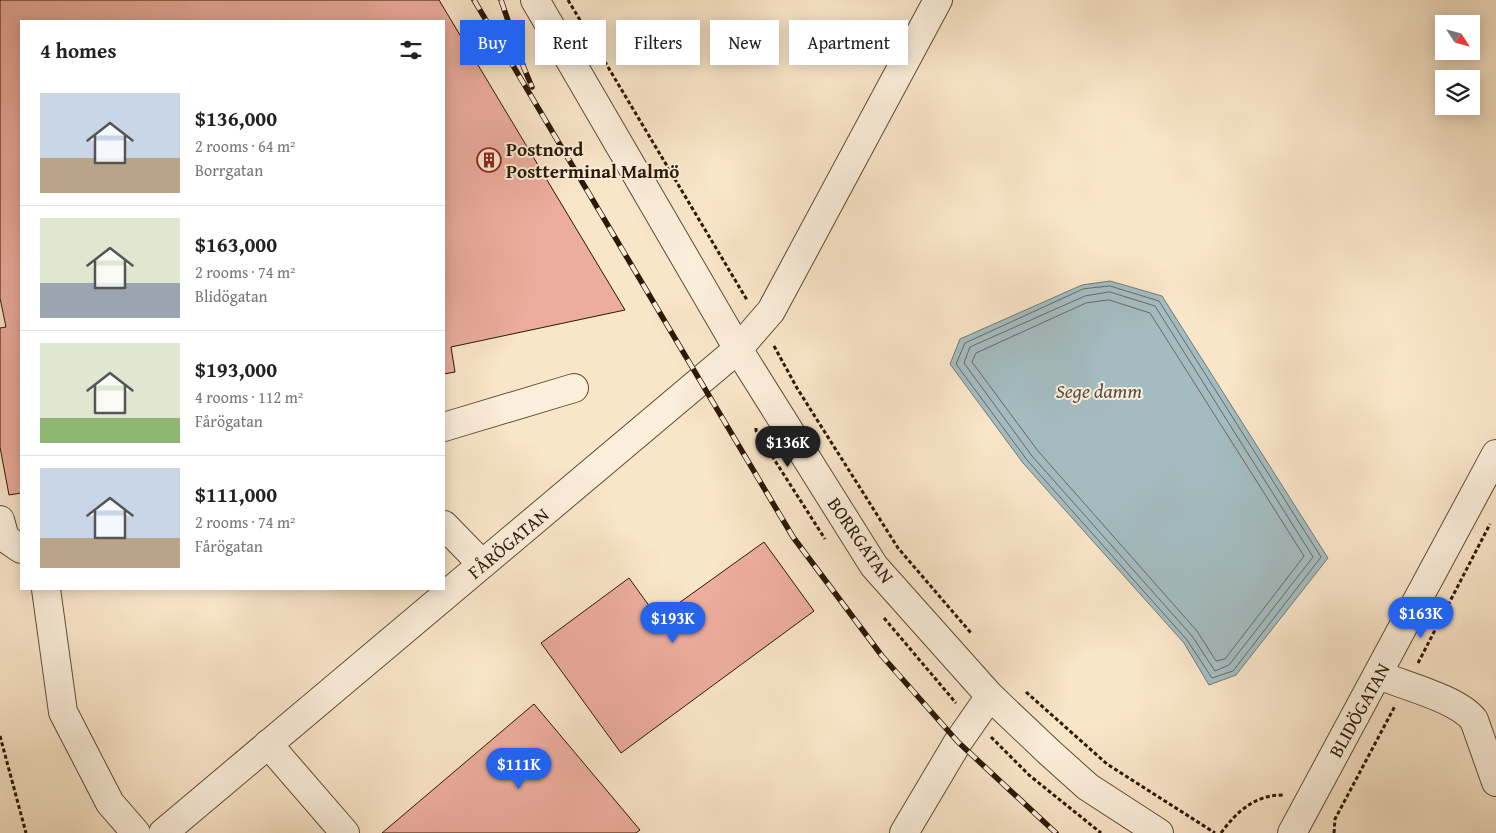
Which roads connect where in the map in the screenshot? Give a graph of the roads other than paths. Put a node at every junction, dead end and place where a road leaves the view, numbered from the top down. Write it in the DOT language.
graph roads {
  1 [pos="535,0"];
  2 [pos="938,0"];
  3 [pos="738,349"];
  4 [pos="574,388"];
  5 [pos="445,427"];
  6 [pos="1496,454"];
  7 [pos="1489,482"];
  8 [pos="0,520"];
  9 [pos="445,526"];
  10 [pos="20,548"];
  11 [pos="482,564"];
  12 [pos="46,590"];
  13 [pos="1379,674"];
  14 [pos="990,696"];
  15 [pos="268,744"];
  16 [pos="1496,782"];
  17 [pos="136,833"];
  18 [pos="163,833"];
  19 [pos="345,833"];
  20 [pos="904,833"];
  21 [pos="1159,833"];
  22 [pos="1292,833"];
  1 -- 3 [label="street, BORRGATAN"];
  2 -- 3 [label="street, FÅRÖGATAN"];
  3 -- 11 [label="street, FÅRÖGATAN"];
  3 -- 14 [label="street, BORRGATAN"];
  4 -- 5 [label="street"];
  6 -- 7 [label="street, BLIDÖGATAN"];
  7 -- 13 [label="street, BLIDÖGATAN"];
  8 -- 10 [label="street"];
  9 -- 11 [label="street"];
  11 -- 15 [label="street, FÅRÖGATAN"];
  12 -- 17 [label="street"];
  13 -- 16 [label="street"];
  13 -- 22 [label="street, BLIDÖGATAN"];
  14 -- 20 [label="street"];
  14 -- 21 [label="street, BORRGATAN"];
  15 -- 18 [label="street, FÅRÖGATAN"];
  15 -- 19 [label="street"];
}
